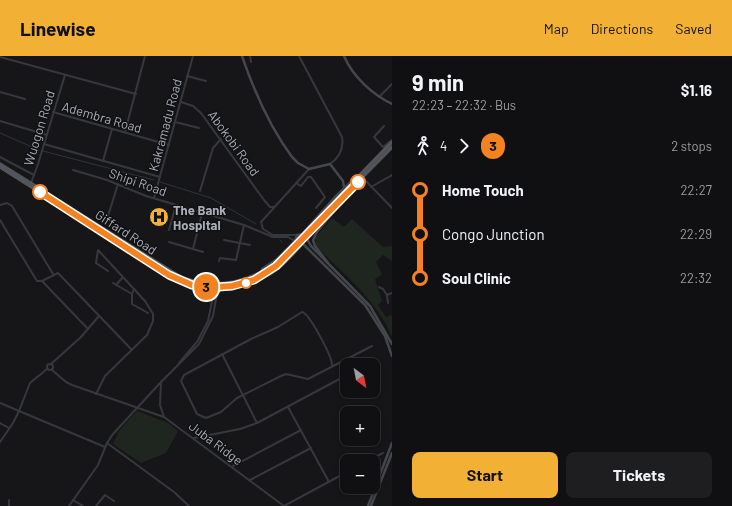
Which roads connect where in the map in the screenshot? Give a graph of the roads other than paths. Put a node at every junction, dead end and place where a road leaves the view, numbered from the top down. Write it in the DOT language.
graph roads {
  1 [pos="145,56"];
  2 [pos="193,56"];
  3 [pos="242,56"];
  4 [pos="250,56"];
  5 [pos="299,56"];
  6 [pos="344,56"];
  7 [pos="2,57"];
  8 [pos="251,62"];
  9 [pos="65,75"];
  10 [pos="187,76"];
  11 [pos="206,81"];
  12 [pos="392,84"];
  13 [pos="0,92"];
  14 [pos="136,94"];
  15 [pos="380,97"];
  16 [pos="25,99"];
  17 [pos="180,102"];
  18 [pos="392,104"];
  19 [pos="53,112"];
  20 [pos="0,121"];
  21 [pos="175,122"];
  22 [pos="384,126"];
  23 [pos="199,128"];
  24 [pos="112,129"];
  25 [pos="125,132"];
  26 [pos="47,135"];
  27 [pos="221,139"];
  28 [pos="392,141"];
  29 [pos="44,144"];
  30 [pos="169,145"];
  31 [pos="383,147"];
  32 [pos="392,147"];
  33 [pos="382,152"];
  34 [pos="0,157"];
  35 [pos="103,161"];
  36 [pos="0,164"];
  37 [pos="330,164"];
  38 [pos="0,167"];
  39 [pos="309,169"];
  40 [pos="72,170"];
  41 [pos="363,172"];
  42 [pos="34,175"];
  43 [pos="392,175"];
  44 [pos="160,177"];
  45 [pos="361,179"];
  46 [pos="343,181"];
  47 [pos="296,183"];
  48 [pos="349,183"];
  49 [pos="30,184"];
  50 [pos="118,184"];
  51 [pos="344,187"];
  52 [pos="372,187"];
  53 [pos="200,191"];
  54 [pos="154,198"];
  55 [pos="280,202"];
  56 [pos="392,202"];
  57 [pos="267,203"];
  58 [pos="388,204"];
  59 [pos="0,205"];
  60 [pos="176,205"];
  61 [pos="275,206"];
  62 [pos="316,208"];
  63 [pos="392,208"];
  64 [pos="330,210"];
  65 [pos="202,213"];
  66 [pos="108,216"];
  67 [pos="0,220"];
  68 [pos="244,225"];
  69 [pos="169,230"];
  70 [pos="302,234"];
  71 [pos="297,235"];
  72 [pos="307,239"];
  73 [pos="224,240"];
  74 [pos="295,241"];
  75 [pos="169,242"];
  76 [pos="240,243"];
  77 [pos="250,245"];
  78 [pos="302,246"];
  79 [pos="193,249"];
  80 [pos="202,252"];
  81 [pos="219,261"];
  82 [pos="329,265"];
  83 [pos="108,271"];
  84 [pos="53,274"];
  85 [pos="124,277"];
  86 [pos="253,279"];
  87 [pos="42,281"];
  88 [pos="218,286"];
  89 [pos="206,287"];
  90 [pos="380,287"];
  91 [pos="135,289"];
  92 [pos="217,293"];
  93 [pos="392,293"];
  94 [pos="132,294"];
  95 [pos="387,294"];
  96 [pos="213,297"];
  97 [pos="388,303"];
  98 [pos="148,312"];
  99 [pos="100,316"];
  100 [pos="88,329"];
  101 [pos="198,344"];
  102 [pos="392,344"];
  103 [pos="372,346"];
  104 [pos="132,350"];
  105 [pos="222,354"];
  106 [pos="392,356"];
  107 [pos="51,364"];
  108 [pos="332,367"];
  109 [pos="47,369"];
  110 [pos="52,370"];
  111 [pos="340,379"];
  112 [pos="161,382"];
  113 [pos="96,394"];
  114 [pos="244,395"];
  115 [pos="0,403"];
  116 [pos="288,407"];
  117 [pos="137,409"];
  118 [pos="19,411"];
  119 [pos="164,417"];
  120 [pos="0,423"];
  121 [pos="257,423"];
  122 [pos="9,428"];
  123 [pos="301,430"];
  124 [pos="194,438"];
  125 [pos="0,442"];
  126 [pos="107,443"];
  127 [pos="392,444"];
  128 [pos="105,447"];
  129 [pos="311,448"];
  130 [pos="383,453"];
  131 [pos="380,454"];
  132 [pos="392,454"];
  133 [pos="232,466"];
  134 [pos="340,476"];
  135 [pos="250,480"];
  136 [pos="329,482"];
  137 [pos="9,500"];
  138 [pos="73,500"];
  139 [pos="114,501"];
  140 [pos="9,506"];
  141 [pos="69,506"];
  142 [pos="83,506"];
  143 [pos="96,506"];
  144 [pos="189,506"];
  145 [pos="284,506"];
  146 [pos="368,506"];
  147 [pos="371,506"];
  1 -- 14 [label="street"];
  2 -- 10 [label="street, Kakramadu Road"];
  3 -- 39 [label="main road"];
  4 -- 8 [label="street"];
  5 -- 37 [label="street"];
  6 -- 15 [label="main road"];
  7 -- 9 [label="street"];
  9 -- 14 [label="street"];
  9 -- 19 [label="street, Wuogon Road"];
  10 -- 11 [label="street"];
  10 -- 17 [label="street, Kakramadu Road"];
  12 -- 15 [label="street"];
  13 -- 16 [label="street"];
  14 -- 25 [label="street"];
  15 -- 18 [label="main road"];
  17 -- 21 [label="street, Kakramadu Road"];
  17 -- 27 [label="street, Abokobi Road"];
  19 -- 24 [label="street, Adembra Road"];
  19 -- 26 [label="street, Wuogon Road"];
  20 -- 26 [label="street"];
  21 -- 23 [label="street"];
  21 -- 30 [label="street, Kakramadu Road"];
  22 -- 31 [label="street"];
  24 -- 25 [label="street, Adembra Road"];
  24 -- 35 [label="street"];
  25 -- 30 [label="street, Adembra Road"];
  26 -- 29 [label="street, Wuogon Road"];
  27 -- 53 [label="street"];
  27 -- 57 [label="street, Abokobi Road"];
  28 -- 31 [label="street"];
  28 -- 33 [label="main road, Giffard Road"];
  29 -- 35 [label="street"];
  29 -- 42 [label="street, Wuogon Road"];
  30 -- 44 [label="street, Kakramadu Road"];
  31 -- 33 [label="street"];
  32 -- 45 [label="main road, Giffard Road"];
  33 -- 41 [label="main road, Giffard Road"];
  34 -- 42 [label="street"];
  35 -- 44 [label="street"];
  36 -- 49 [label="main road, Giffard Road"];
  37 -- 39 [label="main road"];
  37 -- 46 [label="main road"];
  38 -- 49 [label="main road, Giffard Road"];
  39 -- 47 [label="street"];
  40 -- 50 [label="street, Shipi Road"];
  41 -- 48 [label="main road, Giffard Road"];
  41 -- 64 [label="main road, Giffard Road"];
  42 -- 49 [label="street, Wuogon Road"];
  43 -- 52 [label="street"];
  44 -- 54 [label="street, Kakramadu Road"];
  45 -- 52 [label="street"];
  45 -- 64 [label="main road, Giffard Road"];
  46 -- 48 [label="main road"];
  46 -- 51 [label="main road"];
  47 -- 55 [label="street"];
  47 -- 62 [label="street"];
  48 -- 51 [label="main road, Giffard Road"];
  49 -- 88 [label="main road, Giffard Road"];
  49 -- 89 [label="main road, Giffard Road"];
  50 -- 54 [label="street, Shipi Road"];
  50 -- 66 [label="street"];
  51 -- 70 [label="main road, Giffard Road"];
  52 -- 58 [label="street"];
  54 -- 60 [label="street, Shipi Road"];
  55 -- 57 [label="street"];
  55 -- 61 [label="street"];
  56 -- 58 [label="street"];
  57 -- 61 [label="street, Abokobi Road"];
  58 -- 63 [label="street"];
  59 -- 84 [label="street"];
  60 -- 65 [label="street, Shipi Road"];
  60 -- 69 [label="street"];
  61 -- 71 [label="street"];
  64 -- 72 [label="main road, Giffard Road"];
  64 -- 82 [label="main road"];
  64 -- 86 [label="main road, Giffard Road, bridge"];
  65 -- 68 [label="street, Shipi Road"];
  65 -- 79 [label="street"];
  67 -- 87 [label="street"];
  68 -- 74 [label="street, Shipi Road"];
  68 -- 76 [label="street"];
  70 -- 71 [label="main road"];
  70 -- 72 [label="main road"];
  71 -- 74 [label="main road"];
  72 -- 78 [label="main road, Giffard Road"];
  72 -- 82 [label="main road"];
  73 -- 76 [label="street"];
  74 -- 78 [label="main road"];
  74 -- 86 [label="main road, Giffard Road"];
  75 -- 79 [label="street"];
  76 -- 77 [label="street"];
  76 -- 81 [label="street"];
  78 -- 86 [label="main road, Giffard Road"];
  78 -- 106 [label="main road"];
  79 -- 80 [label="street"];
  82 -- 102 [label="main road"];
  83 -- 85 [label="street"];
  84 -- 87 [label="street"];
  84 -- 99 [label="street"];
  85 -- 91 [label="street"];
  85 -- 94 [label="street"];
  86 -- 88 [label="main road, Giffard Road"];
  87 -- 100 [label="street"];
  88 -- 89 [label="main road, Giffard Road"];
  88 -- 92 [label="main road"];
  88 -- 96 [label="street"];
  89 -- 96 [label="main road"];
  90 -- 95 [label="street"];
  91 -- 94 [label="street"];
  91 -- 104 [label="street"];
  92 -- 101 [label="street"];
  93 -- 95 [label="street"];
  94 -- 98 [label="street"];
  95 -- 97 [label="street"];
  96 -- 101 [label="street"];
  99 -- 100 [label="street"];
  99 -- 104 [label="street"];
  100 -- 107 [label="street"];
  101 -- 112 [label="street"];
  103 -- 108 [label="street"];
  104 -- 113 [label="street"];
  105 -- 108 [label="street"];
  105 -- 114 [label="street"];
  105 -- 114 [label="street"];
  107 -- 109 [label="street"];
  107 -- 110 [label="street"];
  108 -- 114 [label="street"];
  109 -- 110 [label="street"];
  109 -- 118 [label="street"];
  110 -- 113 [label="street, Juba Ridge"];
  111 -- 116 [label="street"];
  112 -- 117 [label="street"];
  112 -- 119 [label="street"];
  113 -- 117 [label="street, Juba Ridge"];
  114 -- 121 [label="street"];
  115 -- 118 [label="street"];
  116 -- 121 [label="street"];
  116 -- 123 [label="street"];
  117 -- 119 [label="street, Juba Ridge"];
  117 -- 126 [label="street"];
  118 -- 122 [label="street"];
  118 -- 128 [label="street"];
  119 -- 124 [label="street, Juba Ridge"];
  120 -- 122 [label="street"];
  121 -- 124 [label="street"];
  122 -- 125 [label="street"];
  123 -- 129 [label="street"];
  123 -- 133 [label="street"];
  124 -- 133 [label="street, Juba Ridge"];
  126 -- 128 [label="street"];
  126 -- 144 [label="street"];
  127 -- 146 [label="main road"];
  128 -- 138 [label="street"];
  129 -- 135 [label="street"];
  129 -- 136 [label="street"];
  130 -- 131 [label="street"];
  132 -- 147 [label="main road"];
  133 -- 135 [label="street, Juba Ridge"];
  134 -- 136 [label="street"];
  135 -- 145 [label="street, Juba Ridge"];
  136 -- 145 [label="street"];
  137 -- 140 [label="street"];
  138 -- 141 [label="street"];
  138 -- 142 [label="street"];
  139 -- 143 [label="street"];
}
